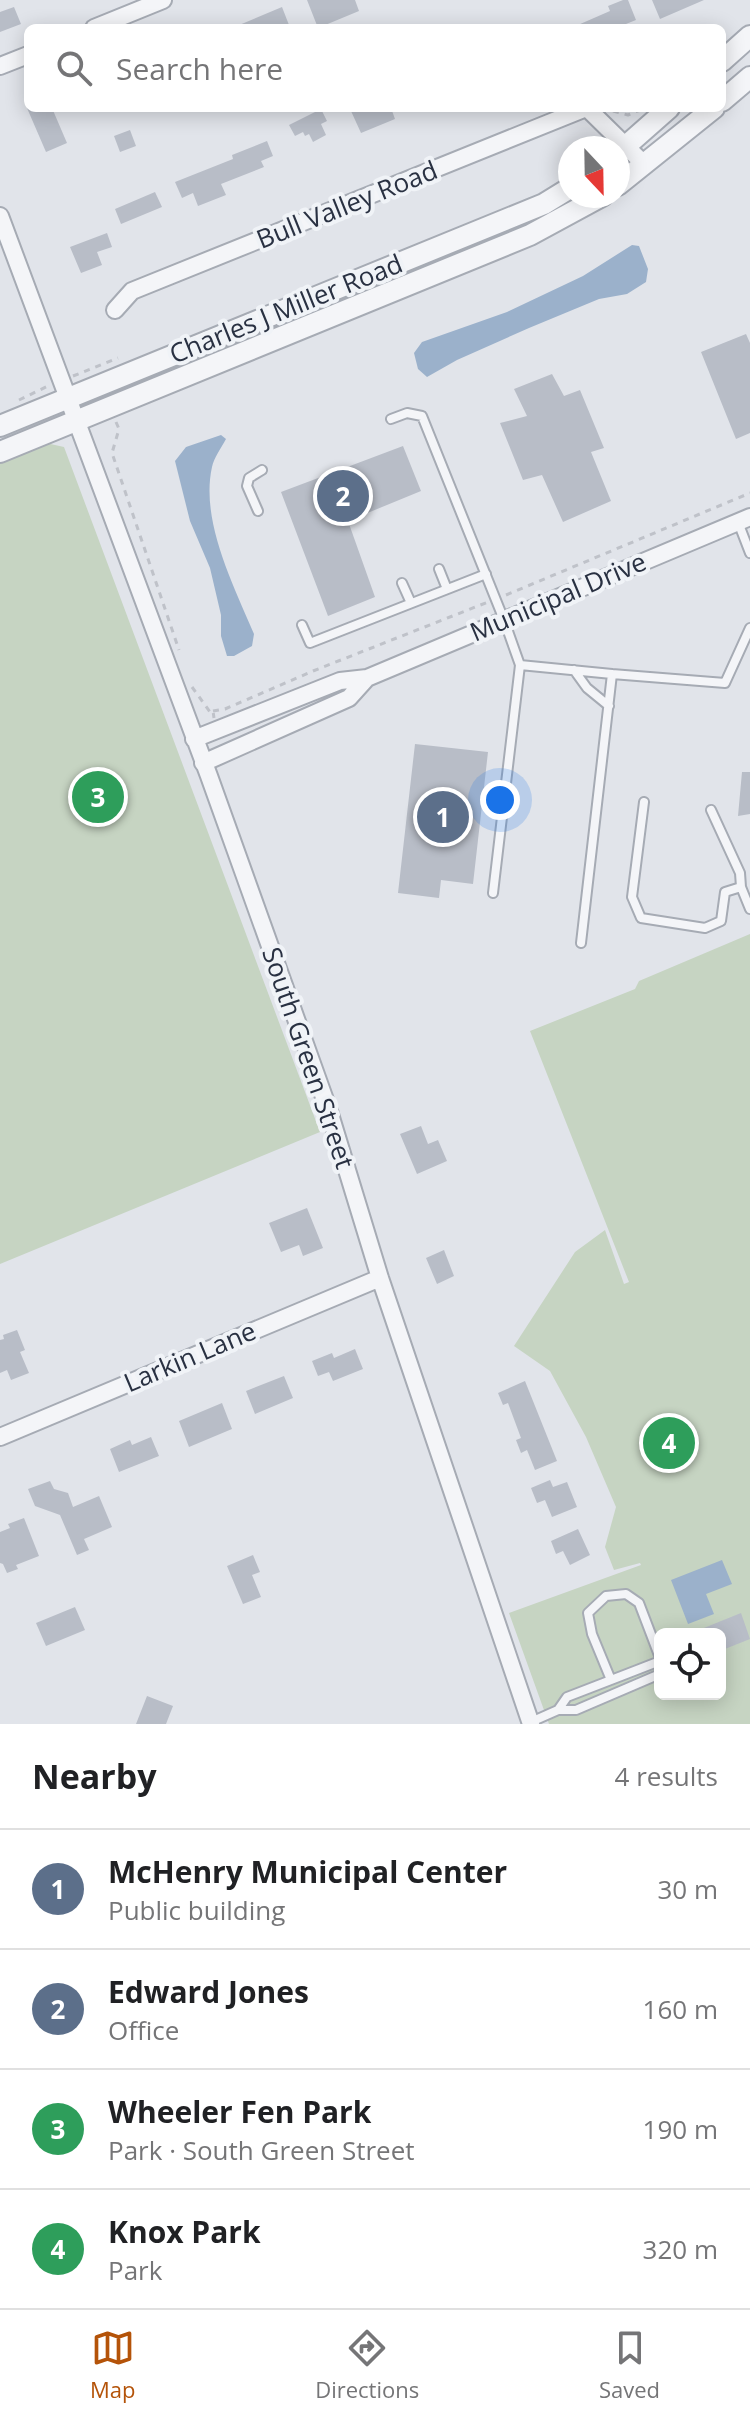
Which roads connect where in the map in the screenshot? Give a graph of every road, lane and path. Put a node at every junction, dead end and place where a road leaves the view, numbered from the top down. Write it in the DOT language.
graph roads {
  1 [pos="163,0"];
  2 [pos="104,24"];
  3 [pos="750,36"];
  4 [pos="24,57"];
  5 [pos="726,57"];
  6 [pos="0,66"];
  7 [pos="749,79"];
  8 [pos="726,98"];
  9 [pos="577,112"];
  10 [pos="590,112"];
  11 [pos="665,112"];
  12 [pos="709,112"];
  13 [pos="610,136"];
  14 [pos="630,143"];
  15 [pos="630,155"];
  16 [pos="645,165"];
  17 [pos="630,176"];
  18 [pos="558,195"];
  19 [pos="580,208"];
  20 [pos="0,216"];
  21 [pos="115,310"];
  22 [pos="67,399"];
  23 [pos="109,408"];
  24 [pos="391,419"];
  25 [pos="76,422"];
  26 [pos="0,426"];
  27 [pos="0,452"];
  28 [pos="262,470"];
  29 [pos="750,493"];
  30 [pos="258,511"];
  31 [pos="744,520"];
  32 [pos="750,553"];
  33 [pos="439,569"];
  34 [pos="486,574"];
  35 [pos="402,583"];
  36 [pos="447,589"];
  37 [pos="496,599"];
  38 [pos="411,603"];
  39 [pos="504,620"];
  40 [pos="302,625"];
  41 [pos="750,628"];
  42 [pos="182,658"];
  43 [pos="520,665"];
  44 [pos="574,670"];
  45 [pos="612,674"];
  46 [pos="367,678"];
  47 [pos="192,687"];
  48 [pos="609,706"];
  49 [pos="194,739"];
  50 [pos="203,763"];
  51 [pos="644,802"];
  52 [pos="711,810"];
  53 [pos="741,887"];
  54 [pos="493,893"];
  55 [pos="750,909"];
  56 [pos="581,943"];
  57 [pos="380,1278"];
  58 [pos="0,1437"];
  59 [pos="654,1643"];
  60 [pos="654,1662"];
  61 [pos="654,1677"];
  62 [pos="611,1680"];
  63 [pos="558,1710"];
  64 [pos="530,1723"];
  1 -- 2 [label="street"];
  3 -- 5 [label="street"];
  4 -- 6 [label="street"];
  7 -- 8 [label="street"];
  9 -- 21 [label="street, Bull Valley Road"];
  10 -- 13 [label="street, Bull Valley Road"];
  11 -- 14 [label="street"];
  12 -- 16 [label="street"];
  15 -- 16 [label="street, Bull Valley Road"];
  16 -- 17 [label="street"];
  18 -- 22 [label="street, Charles J Miller Road"];
  19 -- 23 [label="street"];
  20 -- 22 [label="street, South Green Street"];
  22 -- 25 [label="street, South Green Street"];
  22 -- 26 [label="street, Charles J Miller Road"];
  23 -- 25 [label="street"];
  23 -- 42 [label="path"];
  24 -- 34 [label="lane"];
  25 -- 27 [label="street"];
  25 -- 49 [label="street, South Green Street"];
  28 -- 30 [label="lane"];
  29 -- 37 [label="path"];
  31 -- 32 [label="lane"];
  31 -- 39 [label="street, Municipal Drive"];
  33 -- 36 [label="lane"];
  34 -- 36 [label="lane"];
  34 -- 37 [label="lane"];
  35 -- 38 [label="lane"];
  36 -- 38 [label="lane"];
  37 -- 39 [label="lane"];
  37 -- 47 [label="path"];
  38 -- 40 [label="lane"];
  39 -- 43 [label="lane"];
  39 -- 46 [label="street, Municipal Drive"];
  41 -- 45 [label="lane"];
  43 -- 44 [label="lane"];
  43 -- 54 [label="lane"];
  44 -- 45 [label="lane"];
  44 -- 48 [label="lane"];
  45 -- 48 [label="lane"];
  46 -- 49 [label="street, Municipal Drive"];
  46 -- 50 [label="street, Municipal Drive"];
  48 -- 56 [label="lane"];
  49 -- 50 [label="street, South Green Street"];
  50 -- 57 [label="street, South Green Street"];
  51 -- 53 [label="lane"];
  52 -- 53 [label="lane"];
  53 -- 55 [label="lane"];
  57 -- 58 [label="street, Larkin Lane"];
  57 -- 64 [label="street, South Green Street"];
  59 -- 62 [label="lane"];
  60 -- 62 [label="lane"];
  61 -- 63 [label="lane"];
  62 -- 63 [label="lane"];
  63 -- 64 [label="lane"];
}
